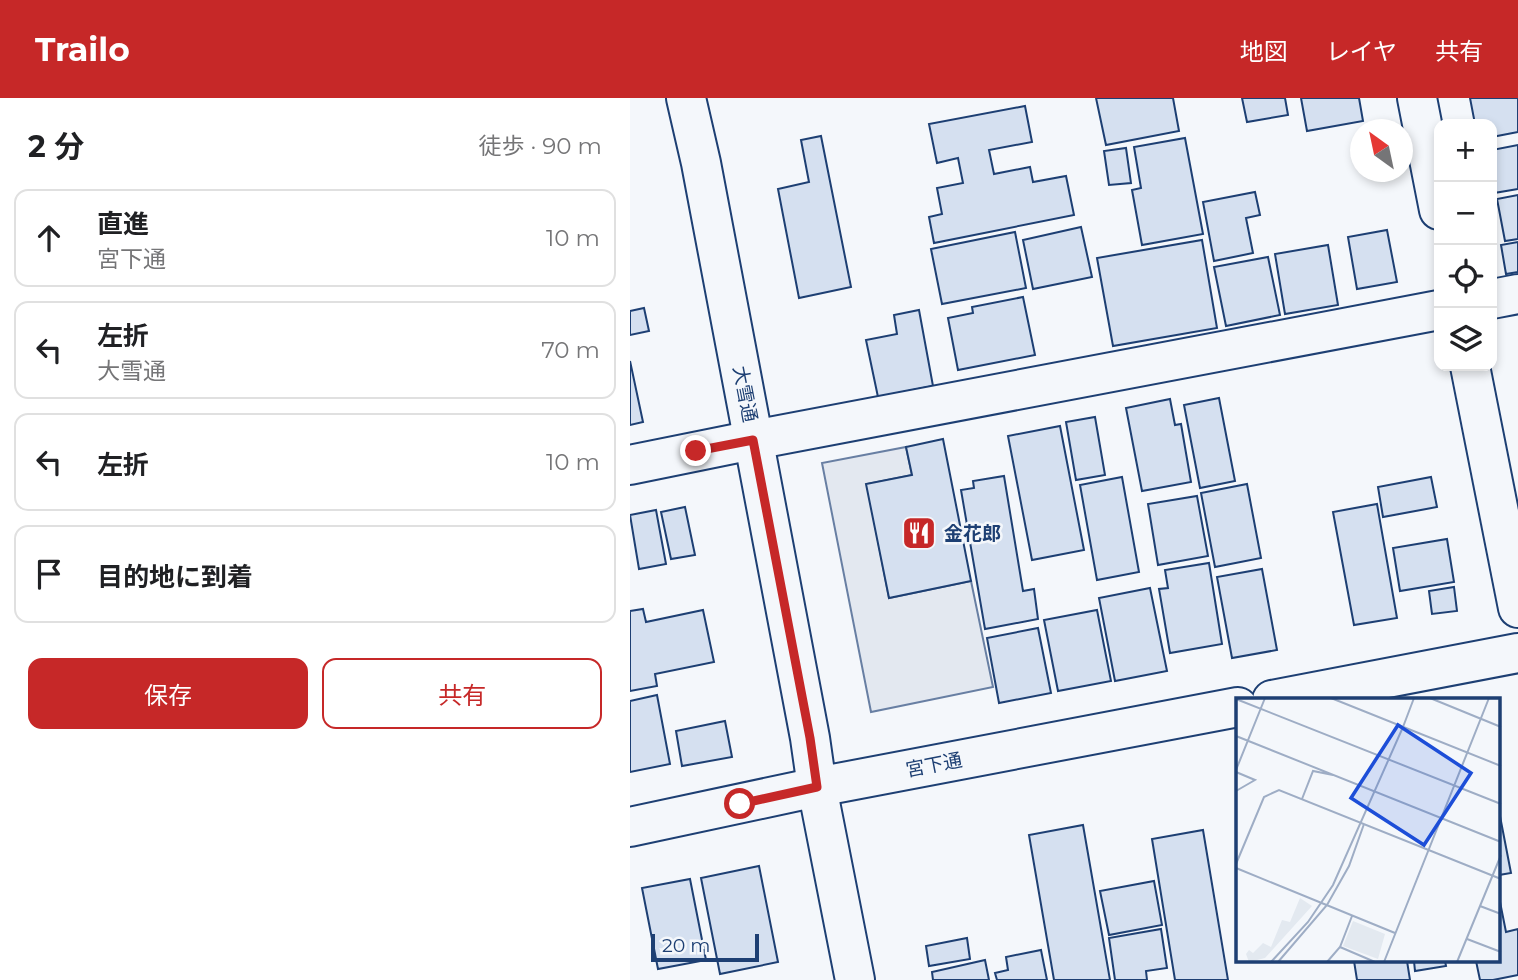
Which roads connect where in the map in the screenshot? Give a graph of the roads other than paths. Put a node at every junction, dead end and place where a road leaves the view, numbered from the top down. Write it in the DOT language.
graph roads {
  1 [pos="686,98"];
  2 [pos="1417,98"];
  3 [pos="1434,185"];
  4 [pos="1518,294"];
  5 [pos="1497,298"];
  6 [pos="1434,311"];
  7 [pos="1471,371"];
  8 [pos="753,440"];
  9 [pos="630,465"];
  10 [pos="1518,608"];
  11 [pos="1518,653"];
  12 [pos="1282,698"];
  13 [pos="1236,707"];
  14 [pos="817,787"];
  15 [pos="630,827"];
  16 [pos="855,980"];
  1 -- 8 [label="street, 大雪通"];
  2 -- 3 [label="street"];
  4 -- 5 [label="street"];
  6 -- 8 [label="street"];
  7 -- 10 [label="street"];
  8 -- 9 [label="street"];
  8 -- 14 [label="street, 大雪通"];
  11 -- 12 [label="street"];
  13 -- 14 [label="street, 宮下通"];
  14 -- 15 [label="street, 宮下通"];
  14 -- 16 [label="street, 大雪通"];
}
